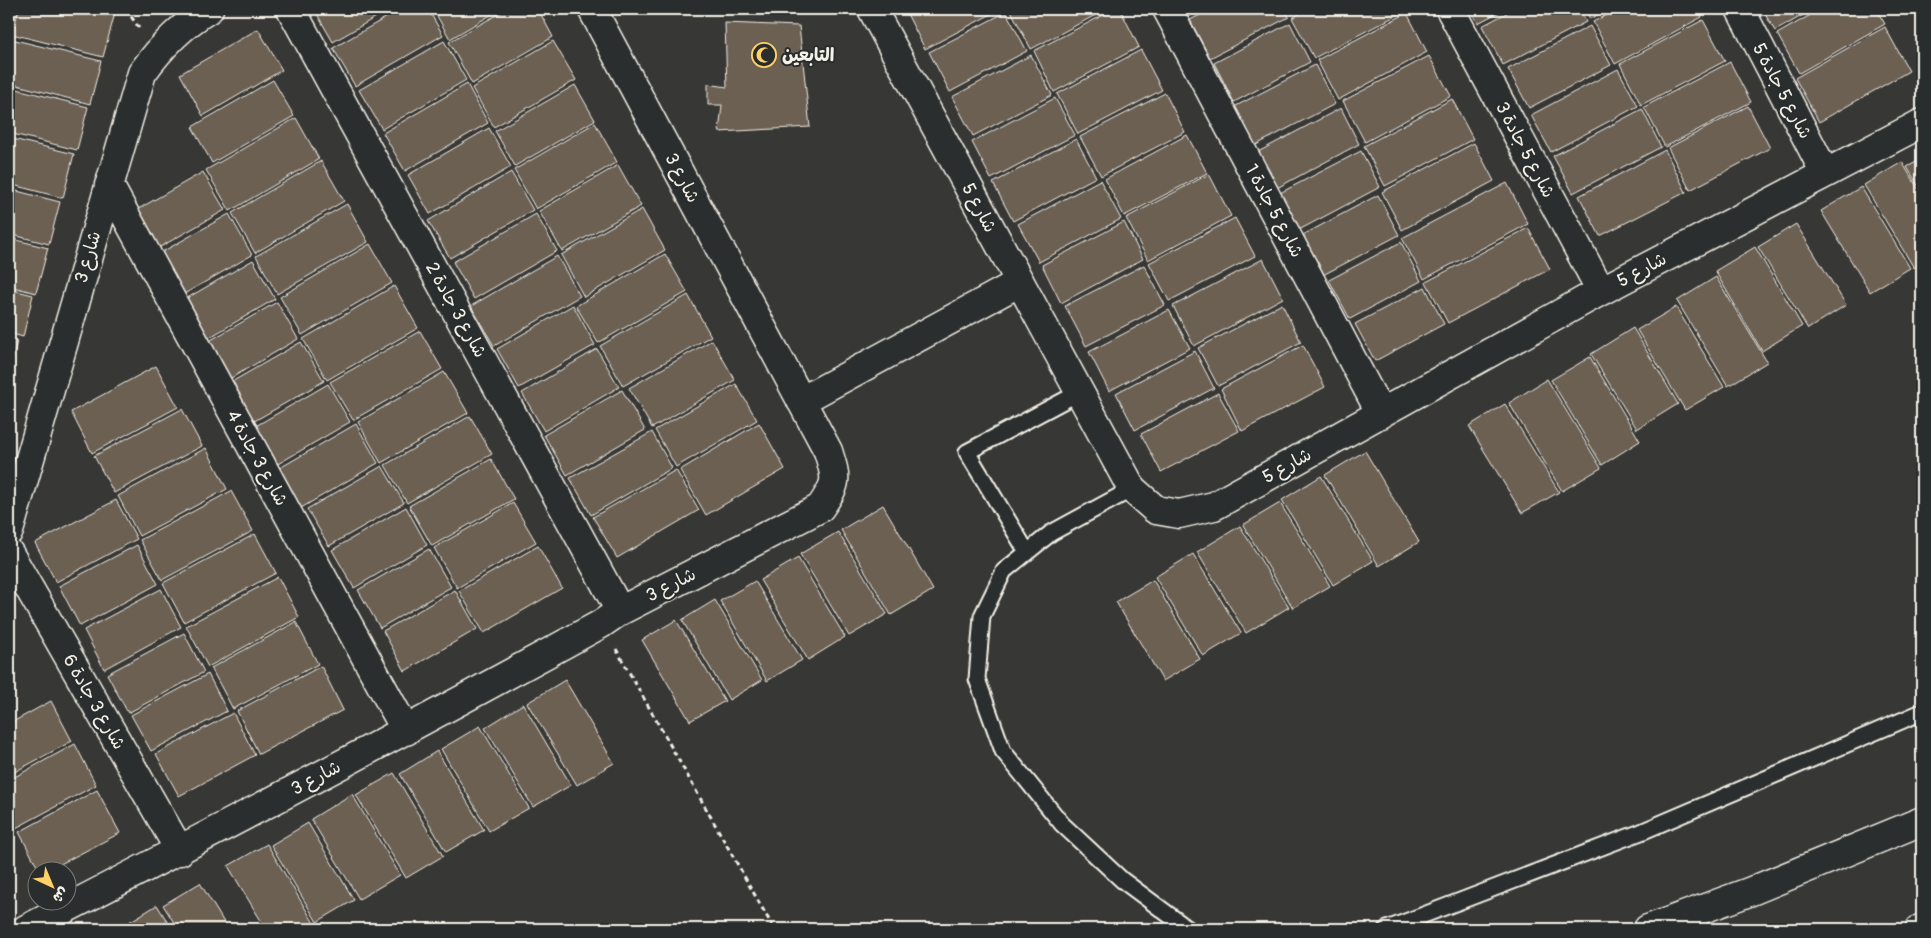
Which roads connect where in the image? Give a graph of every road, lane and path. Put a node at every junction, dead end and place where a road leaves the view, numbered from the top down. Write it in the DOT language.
graph roads {
  1 [pos="209,9"];
  2 [pos="291,9"];
  3 [pos="592,9"];
  4 [pos="872,9"];
  5 [pos="1167,9"];
  6 [pos="1450,9"];
  7 [pos="1740,9"];
  8 [pos="1922,123"];
  9 [pos="1825,173"];
  10 [pos="109,185"];
  11 [pos="1020,282"];
  12 [pos="1601,291"];
  13 [pos="1080,392"];
  14 [pos="801,400"];
  15 [pos="1381,414"];
  16 [pos="1132,489"];
  17 [pos="9,531"];
  18 [pos="1027,552"];
  19 [pos="9,553"];
  20 [pos="611,618"];
  21 [pos="1922,712"];
  22 [pos="406,730"];
  23 [pos="1922,821"];
  24 [pos="180,851"];
  25 [pos="26,929"];
  26 [pos="774,929"];
  27 [pos="1188,929"];
  28 [pos="1387,929"];
  29 [pos="1648,929"];
  1 -- 10 [label="street, شارع 3"];
  2 -- 20 [label="street, شارع 3 جادة 2"];
  3 -- 14 [label="street, شارع 3"];
  4 -- 11 [label="street, شارع 5"];
  5 -- 15 [label="street, شارع 5 جادة 1"];
  6 -- 12 [label="street, شارع 5 جادة 3"];
  7 -- 9 [label="street, شارع 5 جادة 5"];
  8 -- 9 [label="street, شارع 5"];
  9 -- 12 [label="street, شارع 5"];
  10 -- 17 [label="street, شارع 3"];
  10 -- 22 [label="street, شارع 3 جادة 4"];
  11 -- 13 [label="street, شارع 5"];
  11 -- 14 [label="street"];
  12 -- 15 [label="street, شارع 5"];
  13 -- 16 [label="street, شارع 5"];
  13 -- 18 [label="lane"];
  14 -- 20 [label="street, شارع 3"];
  15 -- 16 [label="street, شارع 5"];
  16 -- 18 [label="lane"];
  18 -- 27 [label="lane"];
  19 -- 24 [label="street, شارع 3 جادة 6"];
  20 -- 22 [label="street, شارع 3"];
  20 -- 26 [label="path"];
  21 -- 28 [label="lane"];
  22 -- 24 [label="street, شارع 3"];
  23 -- 29 [label="street"];
  24 -- 25 [label="street, شارع 3"];
}
